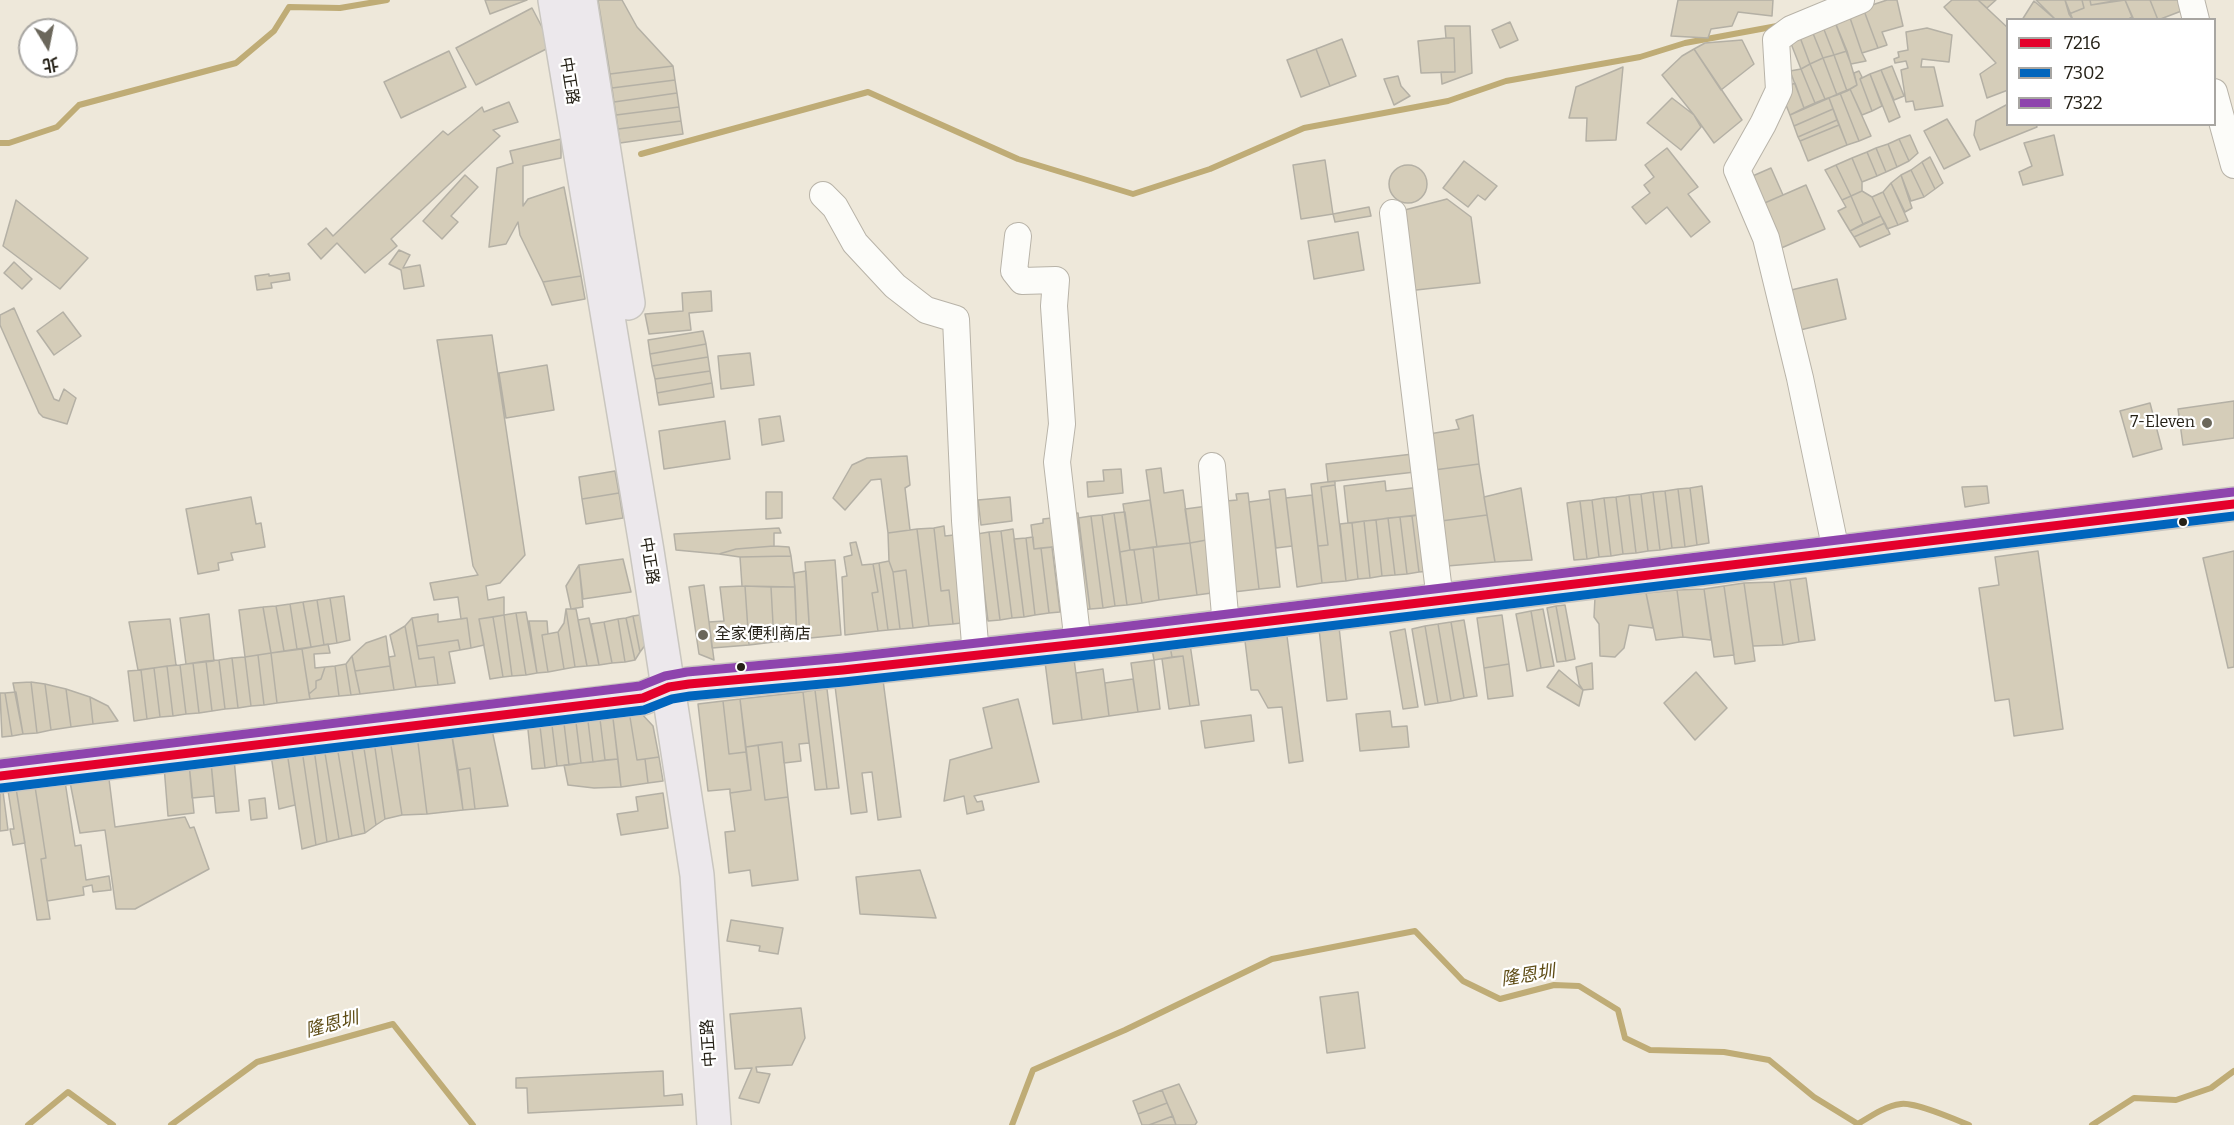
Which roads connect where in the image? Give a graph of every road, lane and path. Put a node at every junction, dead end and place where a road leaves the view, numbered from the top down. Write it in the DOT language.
graph roads {
  1 [pos="555,0"];
  2 [pos="580,0"];
  3 [pos="1861,0"];
  4 [pos="2191,0"];
  5 [pos="2196,18"];
  6 [pos="2216,99"];
  7 [pos="2234,165"];
  8 [pos="823,195"];
  9 [pos="1393,213"];
  10 [pos="1018,236"];
  11 [pos="1212,466"];
  12 [pos="2234,504"];
  13 [pos="1836,551"];
  14 [pos="1440,600"];
  15 [pos="1226,626"];
  16 [pos="1078,644"];
  17 [pos="976,656"];
  18 [pos="679,686"];
  19 [pos="0,757"];
  20 [pos="0,776"];
  21 [pos="714,1125"];
  22 [pos="735,1125"];
  1 -- 18 [label="main road, 中正路"];
  2 -- 18 [label="main road, 中正路"];
  3 -- 13 [label="street"];
  4 -- 5 [label="street"];
  6 -- 7 [label="street"];
  8 -- 17 [label="street"];
  9 -- 14 [label="street"];
  10 -- 16 [label="street"];
  11 -- 15 [label="street"];
  12 -- 13 [label="main road"];
  13 -- 14 [label="main road"];
  14 -- 15 [label="main road"];
  15 -- 16 [label="main road"];
  16 -- 17 [label="main road"];
  17 -- 18 [label="main road"];
  18 -- 19 [label="main road"];
  18 -- 20 [label="main road"];
  18 -- 21 [label="main road, 中正路"];
  18 -- 22 [label="main road, 中正路"];
}
